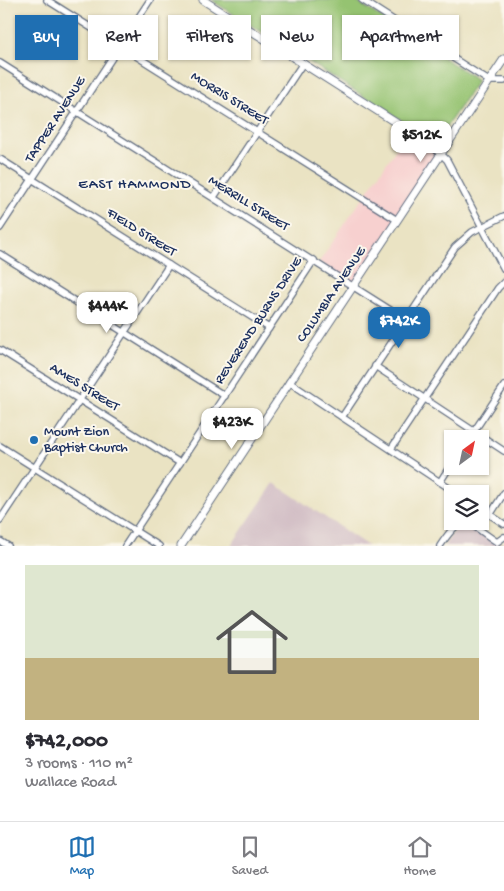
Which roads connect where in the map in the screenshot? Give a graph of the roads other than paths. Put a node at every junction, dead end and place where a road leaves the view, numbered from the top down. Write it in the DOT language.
graph roads {
  1 [pos="47,0"];
  2 [pos="150,0"];
  3 [pos="204,0"];
  4 [pos="362,0"];
  5 [pos="140,15"];
  6 [pos="88,26"];
  7 [pos="504,59"];
  8 [pos="111,60"];
  9 [pos="142,60"];
  10 [pos="0,63"];
  11 [pos="302,63"];
  12 [pos="504,80"];
  13 [pos="489,81"];
  14 [pos="77,111"];
  15 [pos="257,132"];
  16 [pos="441,154"];
  17 [pos="0,159"];
  18 [pos="32,179"];
  19 [pos="214,197"];
  20 [pos="504,216"];
  21 [pos="397,220"];
  22 [pos="482,227"];
  23 [pos="0,228"];
  24 [pos="0,254"];
  25 [pos="314,260"];
  26 [pos="169,265"];
  27 [pos="504,269"];
  28 [pos="504,282"];
  29 [pos="354,285"];
  30 [pos="406,320"];
  31 [pos="269,328"];
  32 [pos="124,333"];
  33 [pos="0,350"];
  34 [pos="376,366"];
  35 [pos="289,382"];
  36 [pos="504,386"];
  37 [pos="225,396"];
  38 [pos="425,399"];
  39 [pos="80,400"];
  40 [pos="342,417"];
  41 [pos="472,430"];
  42 [pos="475,430"];
  43 [pos="489,441"];
  44 [pos="0,446"];
  45 [pos="391,449"];
  46 [pos="504,451"];
  47 [pos="180,463"];
  48 [pos="35,468"];
  49 [pos="444,475"];
  50 [pos="440,482"];
  51 [pos="444,485"];
  52 [pos="504,493"];
  53 [pos="490,515"];
  54 [pos="0,520"];
  55 [pos="504,524"];
  56 [pos="135,531"];
  57 [pos="504,538"];
  58 [pos="0,541"];
  59 [pos="8,546"];
  60 [pos="125,546"];
  61 [pos="159,546"];
  62 [pos="181,546"];
  63 [pos="440,546"];
  1 -- 6 [label="street, MORRIS STREET"];
  2 -- 5 [label="street, TAPPER AVENUE"];
  3 -- 11 [label="street"];
  4 -- 13 [label="street"];
  7 -- 13 [label="street, COLUMBIA AVENUE"];
  8 -- 14 [label="street, TAPPER AVENUE"];
  9 -- 15 [label="street, MORRIS STREET"];
  10 -- 14 [label="street, MERRILL STREET"];
  11 -- 15 [label="street"];
  11 -- 16 [label="street"];
  12 -- 13 [label="street"];
  13 -- 16 [label="street, COLUMBIA AVENUE"];
  14 -- 18 [label="street, TAPPER AVENUE"];
  14 -- 19 [label="street, MERRILL STREET"];
  15 -- 19 [label="street"];
  15 -- 21 [label="street, MORRIS STREET"];
  16 -- 21 [label="street, COLUMBIA AVENUE"];
  16 -- 22 [label="street"];
  17 -- 18 [label="street, FIELD STREET"];
  18 -- 23 [label="street, TAPPER AVENUE"];
  18 -- 26 [label="street, FIELD STREET"];
  19 -- 25 [label="street, MERRILL STREET"];
  20 -- 22 [label="street"];
  21 -- 29 [label="street, COLUMBIA AVENUE"];
  22 -- 27 [label="street"];
  22 -- 30 [label="street"];
  24 -- 32 [label="street"];
  25 -- 29 [label="street, MERRILL STREET"];
  25 -- 31 [label="street, REVEREND BURNS DRIVE"];
  26 -- 31 [label="street, FIELD STREET"];
  26 -- 32 [label="street"];
  28 -- 38 [label="street"];
  29 -- 30 [label="street, MERRILL STREET"];
  29 -- 35 [label="street, COLUMBIA AVENUE"];
  30 -- 34 [label="street"];
  31 -- 37 [label="street, REVEREND BURNS DRIVE"];
  32 -- 37 [label="street"];
  32 -- 39 [label="street"];
  33 -- 39 [label="street, AMES STREET"];
  34 -- 38 [label="street"];
  34 -- 40 [label="street"];
  35 -- 40 [label="street"];
  35 -- 62 [label="street, COLUMBIA AVENUE"];
  36 -- 42 [label="street"];
  37 -- 47 [label="street, REVEREND BURNS DRIVE"];
  38 -- 41 [label="street"];
  38 -- 45 [label="street"];
  39 -- 47 [label="street, AMES STREET"];
  39 -- 48 [label="street"];
  40 -- 45 [label="street"];
  43 -- 46 [label="street"];
  44 -- 48 [label="street"];
  45 -- 50 [label="street"];
  47 -- 56 [label="street, REVEREND BURNS DRIVE"];
  48 -- 54 [label="street"];
  48 -- 56 [label="street"];
  49 -- 50 [label="street"];
  50 -- 51 [label="street"];
  52 -- 53 [label="street"];
  53 -- 55 [label="street"];
  56 -- 60 [label="street, REVEREND BURNS DRIVE"];
  56 -- 61 [label="street"];
  57 -- 63 [label="street"];
  58 -- 59 [label="street"];
}
